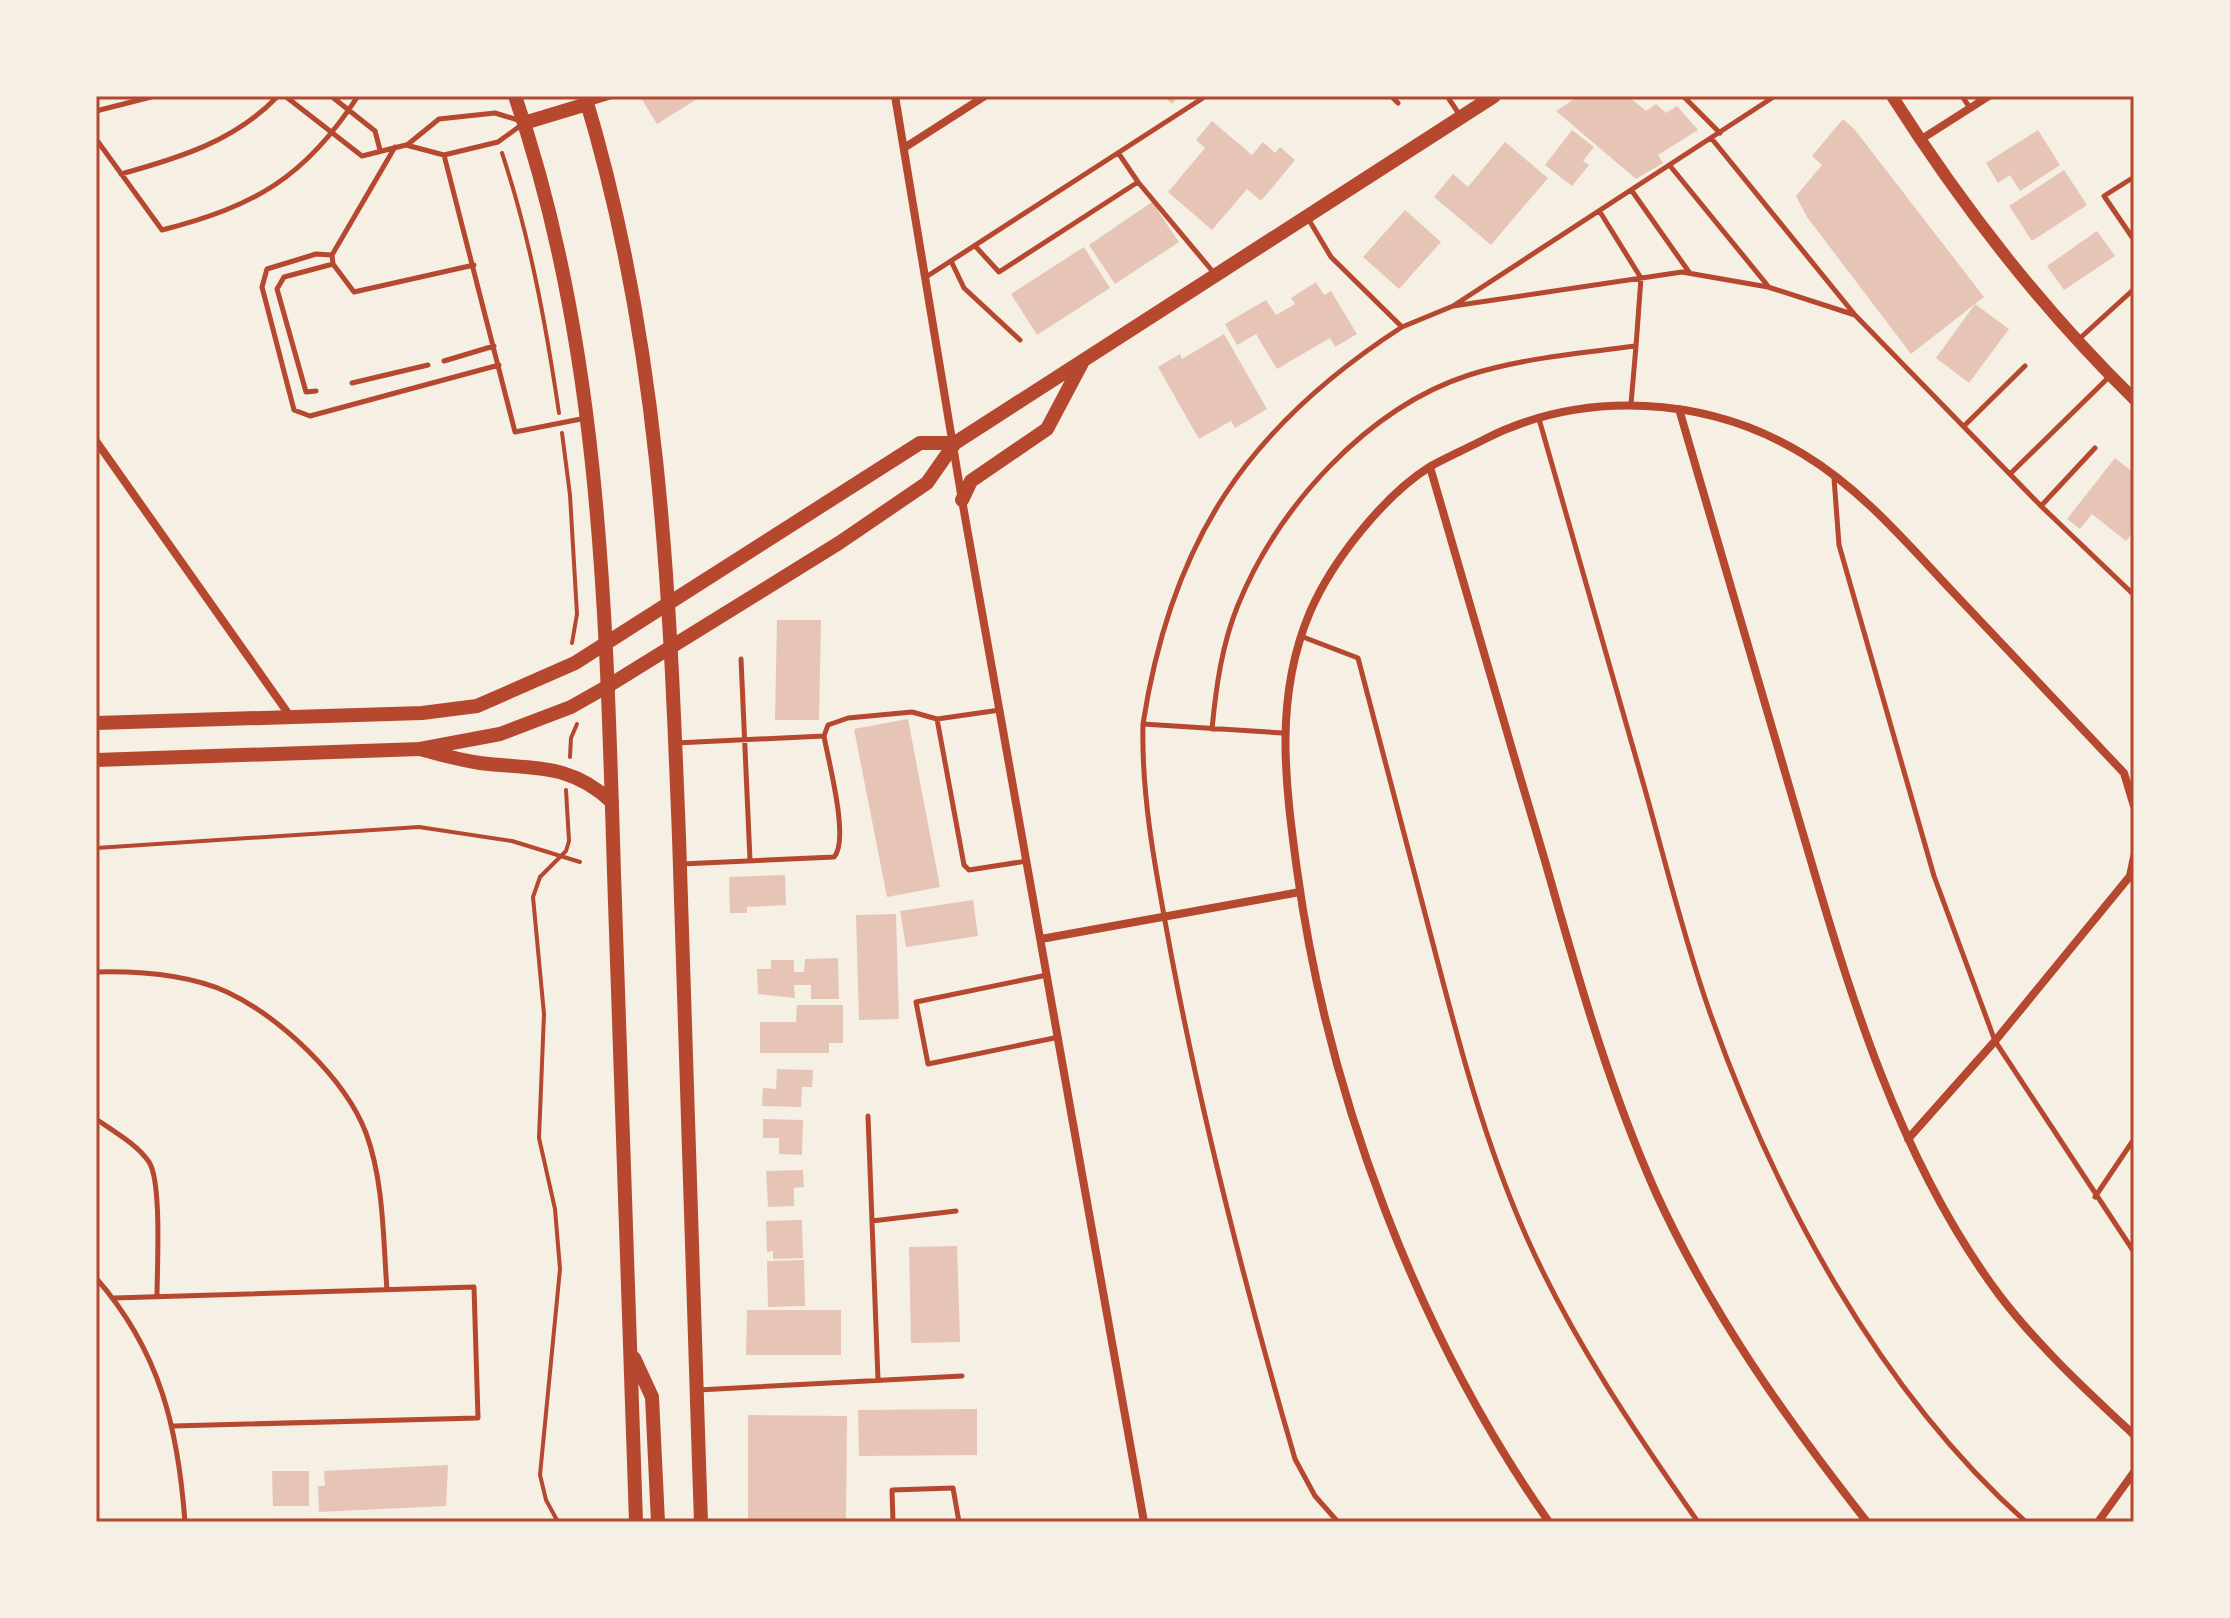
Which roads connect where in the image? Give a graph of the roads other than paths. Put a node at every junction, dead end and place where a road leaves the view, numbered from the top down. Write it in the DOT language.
graph roads {
  1 [pos="155,96"];
  2 [pos="278,96"];
  3 [pos="285,96"];
  4 [pos="331,96"];
  5 [pos="358,96"];
  6 [pos="515,96"];
  7 [pos="613,96"];
  8 [pos="895,96"];
  9 [pos="985,96"];
  10 [pos="1206,96"];
  11 [pos="1391,96"];
  12 [pos="1447,96"];
  13 [pos="1494,96"];
  14 [pos="1683,96"];
  15 [pos="1775,96"];
  16 [pos="1892,96"];
  17 [pos="1962,96"];
  18 [pos="1989,96"];
  19 [pos="586,100"];
  20 [pos="1398,103"];
  21 [pos="1970,108"];
  22 [pos="349,110"];
  23 [pos="96,111"];
  24 [pos="1461,117"];
  25 [pos="524,123"];
  26 [pos="334,132"];
  27 [pos="1720,133"];
  28 [pos="96,139"];
  29 [pos="1712,139"];
  30 [pos="1920,140"];
  31 [pos="406,145"];
  32 [pos="395,147"];
  33 [pos="904,148"];
  34 [pos="380,150"];
  35 [pos="1119,154"];
  36 [pos="444,155"];
  37 [pos="1671,167"];
  38 [pos="121,174"];
  39 [pos="2134,177"];
  40 [pos="1138,182"];
  41 [pos="1632,191"];
  42 [pos="1600,212"];
  43 [pos="1307,217"];
  44 [pos="2134,240"];
  45 [pos="976,247"];
  46 [pos="332,255"];
  47 [pos="952,263"];
  48 [pos="333,264"];
  49 [pos="474,265"];
  50 [pos="1690,273"];
  51 [pos="1216,275"];
  52 [pos="926,277"];
  53 [pos="1641,278"];
  54 [pos="1768,287"];
  55 [pos="2134,289"];
  56 [pos="1453,306"];
  57 [pos="1855,315"];
  58 [pos="1402,327"];
  59 [pos="1020,340"];
  60 [pos="2077,342"];
  61 [pos="494,346"];
  62 [pos="1636,346"];
  63 [pos="1084,360"];
  64 [pos="444,361"];
  65 [pos="428,365"];
  66 [pos="499,365"];
  67 [pos="2025,366"];
  68 [pos="2110,376"];
  69 [pos="352,383"];
  70 [pos="316,391"];
  71 [pos="2134,399"];
  72 [pos="1631,404"];
  73 [pos="1679,409"];
  74 [pos="1539,416"];
  75 [pos="587,418"];
  76 [pos="1965,425"];
  77 [pos="96,441"];
  78 [pos="955,443"];
  79 [pos="2095,448"];
  80 [pos="1430,467"];
  81 [pos="2011,473"];
  82 [pos="1834,478"];
  83 [pos="962,500"];
  84 [pos="2041,506"];
  85 [pos="2134,595"];
  86 [pos="669,601"];
  87 [pos="1303,637"];
  88 [pos="605,643"];
  89 [pos="671,647"];
  90 [pos="741,659"];
  91 [pos="608,686"];
  92 [pos="1001,710"];
  93 [pos="291,717"];
  94 [pos="937,719"];
  95 [pos="96,723"];
  96 [pos="1143,724"];
  97 [pos="1212,729"];
  98 [pos="1283,733"];
  99 [pos="824,736"];
  100 [pos="744,740"];
  101 [pos="675,743"];
  102 [pos="420,749"];
  103 [pos="96,760"];
  104 [pos="612,802"];
  105 [pos="2134,806"];
  106 [pos="2134,857"];
  107 [pos="750,860"];
  108 [pos="1028,860"];
  109 [pos="680,864"];
  110 [pos="1300,892"];
  111 [pos="1165,917"];
  112 [pos="1041,939"];
  113 [pos="96,972"];
  114 [pos="1048,975"];
  115 [pos="1059,1037"];
  116 [pos="1995,1041"];
  117 [pos="868,1116"];
  118 [pos="96,1119"];
  119 [pos="1908,1139"];
  120 [pos="2134,1139"];
  121 [pos="2095,1197"];
  122 [pos="956,1211"];
  123 [pos="872,1221"];
  124 [pos="2134,1252"];
  125 [pos="96,1278"];
  126 [pos="387,1290"];
  127 [pos="157,1297"];
  128 [pos="114,1298"];
  129 [pos="630,1351"];
  130 [pos="962,1376"];
  131 [pos="878,1380"];
  132 [pos="697,1390"];
  133 [pos="173,1426"];
  134 [pos="2134,1435"];
  135 [pos="2134,1472"];
  136 [pos="185,1522"];
  137 [pos="636,1522"];
  138 [pos="658,1522"];
  139 [pos="701,1522"];
  140 [pos="893,1522"];
  141 [pos="959,1522"];
  142 [pos="1144,1522"];
  143 [pos="1338,1522"];
  144 [pos="1549,1522"];
  145 [pos="1698,1522"];
  146 [pos="1867,1522"];
  147 [pos="2026,1522"];
  148 [pos="2098,1522"];
  1 -- 23 [label="lane"];
  2 -- 38 [label="lane"];
  3 -- 26 [label="lane"];
  4 -- 22 [label="lane"];
  5 -- 22 [label="lane"];
  6 -- 25 [label="main road"];
  7 -- 19 [label="lane"];
  8 -- 33 [label="street"];
  9 -- 33 [label="street"];
  10 -- 35 [label="lane"];
  11 -- 20 [label="lane"];
  12 -- 24 [label="lane"];
  13 -- 24 [label="main road"];
  14 -- 27 [label="lane"];
  15 -- 27 [label="lane"];
  16 -- 30 [label="street"];
  17 -- 21 [label="lane"];
  18 -- 21 [label="street"];
  19 -- 25 [label="main road"];
  19 -- 86 [label="main road"];
  21 -- 30 [label="street"];
  22 -- 26 [label="lane"];
  22 -- 34 [label="lane"];
  24 -- 43 [label="main road"];
  25 -- 31 [label="lane"];
  25 -- 36 [label="lane"];
  25 -- 75 [label="main road"];
  26 -- 34 [label="lane"];
  26 -- 38 [label="lane"];
  27 -- 29 [label="lane"];
  28 -- 38 [label="lane"];
  29 -- 37 [label="lane"];
  29 -- 57 [label="lane"];
  30 -- 60 [label="street"];
  31 -- 32 [label="lane"];
  31 -- 36 [label="lane"];
  32 -- 34 [label="lane"];
  32 -- 46 [label="lane"];
  33 -- 52 [label="street"];
  35 -- 40 [label="lane"];
  35 -- 45 [label="lane"];
  36 -- 49 [label="lane"];
  37 -- 41 [label="lane"];
  37 -- 54 [label="lane"];
  39 -- 44 [label="lane"];
  40 -- 45 [label="lane"];
  40 -- 51 [label="lane"];
  41 -- 42 [label="lane"];
  41 -- 50 [label="lane"];
  42 -- 53 [label="lane"];
  42 -- 56 [label="lane"];
  43 -- 51 [label="main road"];
  43 -- 58 [label="lane"];
  45 -- 47 [label="lane"];
  46 -- 48 [label="lane"];
  46 -- 66 [label="lane"];
  47 -- 52 [label="lane"];
  47 -- 59 [label="lane"];
  48 -- 49 [label="lane"];
  48 -- 70 [label="lane"];
  49 -- 61 [label="lane"];
  50 -- 53 [label="lane"];
  50 -- 54 [label="lane"];
  51 -- 63 [label="main road"];
  52 -- 78 [label="street"];
  53 -- 56 [label="lane"];
  53 -- 62 [label="lane"];
  54 -- 57 [label="lane"];
  55 -- 60 [label="lane"];
  56 -- 58 [label="lane"];
  57 -- 76 [label="lane"];
  58 -- 96 [label="lane"];
  60 -- 68 [label="street"];
  61 -- 64 [label="lane"];
  61 -- 66 [label="lane"];
  62 -- 72 [label="lane"];
  62 -- 97 [label="lane"];
  63 -- 78 [label="main road"];
  63 -- 83 [label="main road"];
  65 -- 69 [label="lane"];
  66 -- 75 [label="lane"];
  67 -- 76 [label="lane"];
  68 -- 71 [label="street"];
  68 -- 81 [label="lane"];
  72 -- 73 [label="street"];
  72 -- 74 [label="street"];
  73 -- 82 [label="street"];
  73 -- 119 [label="street"];
  74 -- 80 [label="street"];
  74 -- 147 [label="lane"];
  75 -- 88 [label="main road"];
  76 -- 81 [label="lane"];
  77 -- 93 [label="street"];
  78 -- 83 [label="street"];
  78 -- 86 [label="main road"];
  78 -- 89 [label="main road"];
  79 -- 84 [label="lane"];
  80 -- 87 [label="street"];
  80 -- 146 [label="street"];
  81 -- 84 [label="lane"];
  82 -- 105 [label="street"];
  82 -- 116 [label="lane"];
  83 -- 92 [label="street"];
  84 -- 85 [label="lane"];
  86 -- 88 [label="main road"];
  86 -- 89 [label="main road"];
  87 -- 98 [label="street"];
  87 -- 145 [label="lane"];
  88 -- 91 [label="main road"];
  88 -- 93 [label="main road"];
  89 -- 91 [label="main road"];
  89 -- 101 [label="main road"];
  90 -- 100 [label="lane"];
  91 -- 102 [label="main road"];
  91 -- 104 [label="main road"];
  92 -- 94 [label="lane"];
  92 -- 108 [label="street"];
  93 -- 95 [label="main road"];
  94 -- 99 [label="lane"];
  94 -- 108 [label="lane"];
  96 -- 97 [label="lane"];
  96 -- 111 [label="lane"];
  97 -- 98 [label="lane"];
  98 -- 110 [label="street"];
  99 -- 100 [label="lane"];
  99 -- 107 [label="lane"];
  100 -- 101 [label="lane"];
  100 -- 107 [label="lane"];
  101 -- 109 [label="main road"];
  102 -- 103 [label="main road"];
  102 -- 104 [label="main road"];
  104 -- 129 [label="main road"];
  106 -- 116 [label="street"];
  107 -- 109 [label="lane"];
  108 -- 112 [label="street"];
  109 -- 132 [label="main road"];
  110 -- 111 [label="street"];
  110 -- 144 [label="street"];
  111 -- 112 [label="street"];
  111 -- 143 [label="lane"];
  112 -- 114 [label="street"];
  113 -- 126 [label="lane"];
  114 -- 115 [label="street"];
  114 -- 115 [label="lane"];
  115 -- 142 [label="street"];
  116 -- 119 [label="street"];
  116 -- 121 [label="lane"];
  117 -- 123 [label="lane"];
  118 -- 127 [label="lane"];
  119 -- 134 [label="street"];
  120 -- 121 [label="lane"];
  121 -- 124 [label="lane"];
  122 -- 123 [label="lane"];
  123 -- 131 [label="lane"];
  125 -- 128 [label="lane"];
  126 -- 127 [label="lane"];
  126 -- 133 [label="lane"];
  127 -- 128 [label="lane"];
  128 -- 133 [label="lane"];
  129 -- 137 [label="main road"];
  129 -- 138 [label="main road"];
  130 -- 131 [label="lane"];
  131 -- 132 [label="lane"];
  132 -- 139 [label="main road"];
  133 -- 136 [label="lane"];
  135 -- 148 [label="street"];
  140 -- 141 [label="lane"];
}
